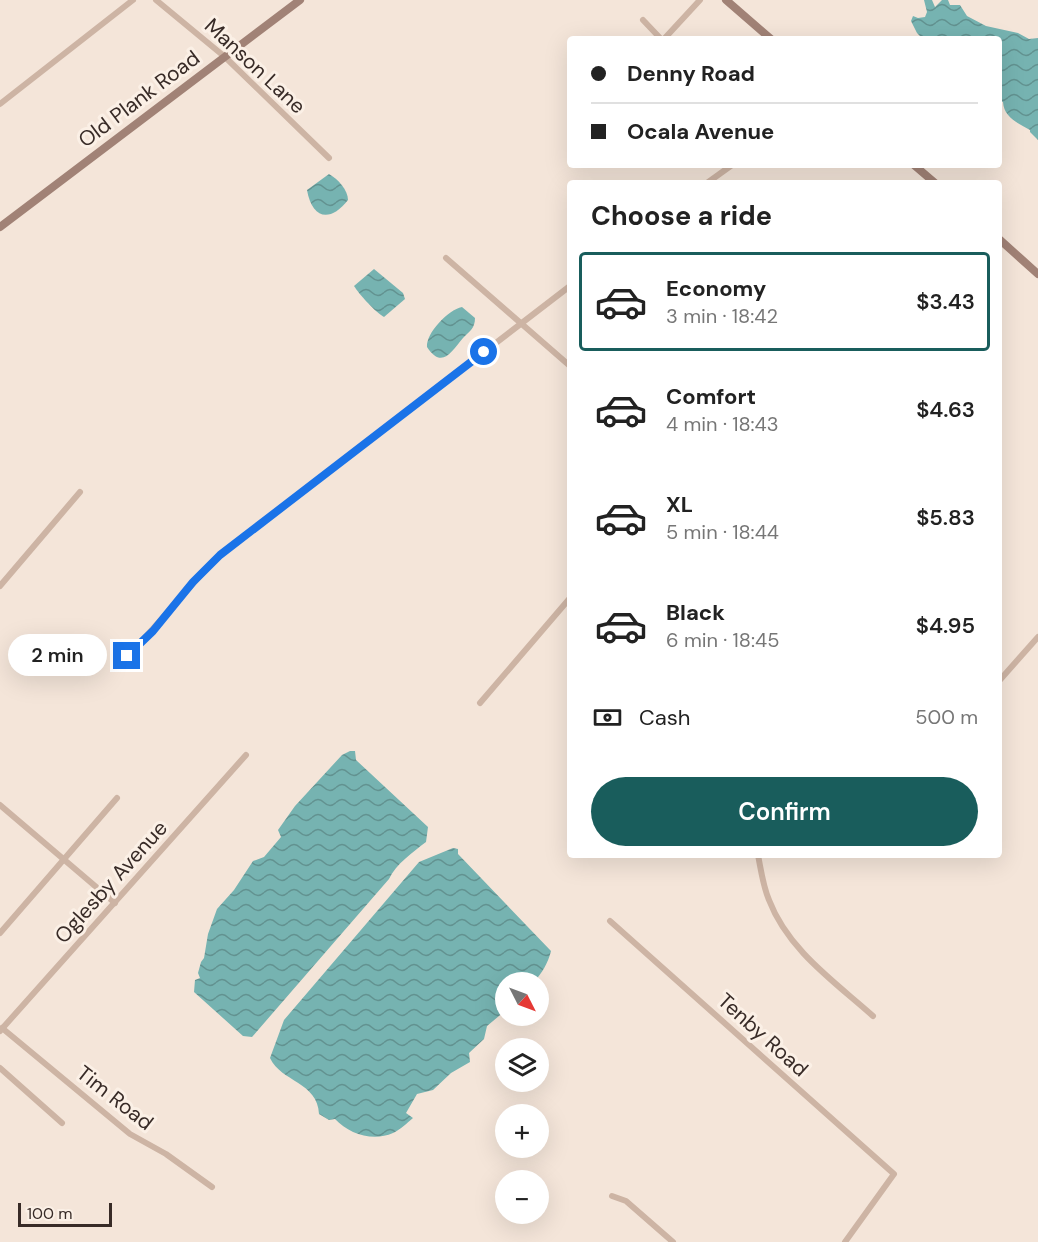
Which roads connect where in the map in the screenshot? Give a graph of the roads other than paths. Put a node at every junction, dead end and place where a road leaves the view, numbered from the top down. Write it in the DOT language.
graph roads {
  1 [pos="133,0"];
  2 [pos="156,0"];
  3 [pos="300,0"];
  4 [pos="700,0"];
  5 [pos="726,0"];
  6 [pos="643,20"];
  7 [pos="660,36"];
  8 [pos="666,36"];
  9 [pos="768,36"];
  10 [pos="225,57"];
  11 [pos="0,104"];
  12 [pos="329,158"];
  13 [pos="728,168"];
  14 [pos="918,168"];
  15 [pos="711,180"];
  16 [pos="932,180"];
  17 [pos="0,227"];
  18 [pos="1002,242"];
  19 [pos="446,258"];
  20 [pos="1038,274"];
  21 [pos="567,288"];
  22 [pos="522,323"];
  23 [pos="567,363"];
  24 [pos="80,492"];
  25 [pos="0,586"];
  26 [pos="567,602"];
  27 [pos="1038,637"];
  28 [pos="127,656"];
  29 [pos="1002,678"];
  30 [pos="480,703"];
  31 [pos="246,754"];
  32 [pos="117,798"];
  33 [pos="2,810"];
  34 [pos="759,858"];
  35 [pos="63,859"];
  36 [pos="115,903"];
  37 [pos="610,921"];
  38 [pos="0,933"];
  39 [pos="873,1016"];
  40 [pos="1,1029"];
  41 [pos="0,1068"];
  42 [pos="62,1123"];
  43 [pos="212,1187"];
  44 [pos="612,1196"];
  45 [pos="673,1242"];
  46 [pos="846,1242"];
  1 -- 11 [label="street"];
  2 -- 10 [label="street, Manson Lane"];
  3 -- 10 [label="street, Old Plank Road"];
  4 -- 8 [label="street"];
  5 -- 9 [label="street"];
  6 -- 7 [label="street"];
  10 -- 12 [label="street, Manson Lane"];
  10 -- 17 [label="street, Old Plank Road"];
  13 -- 15 [label="street"];
  14 -- 16 [label="street"];
  18 -- 20 [label="street"];
  19 -- 22 [label="street"];
  21 -- 22 [label="street"];
  22 -- 23 [label="street"];
  22 -- 28 [label="street"];
  24 -- 25 [label="street"];
  26 -- 30 [label="street"];
  27 -- 29 [label="street"];
  31 -- 36 [label="street, Oglesby Avenue"];
  32 -- 35 [label="street"];
  33 -- 35 [label="street"];
  34 -- 39 [label="street"];
  35 -- 36 [label="street"];
  35 -- 38 [label="street"];
  36 -- 40 [label="street, Oglesby Avenue"];
  37 -- 46 [label="street, Tenby Road"];
  40 -- 43 [label="street, Tim Road"];
  41 -- 42 [label="street"];
  44 -- 45 [label="street"];
}
